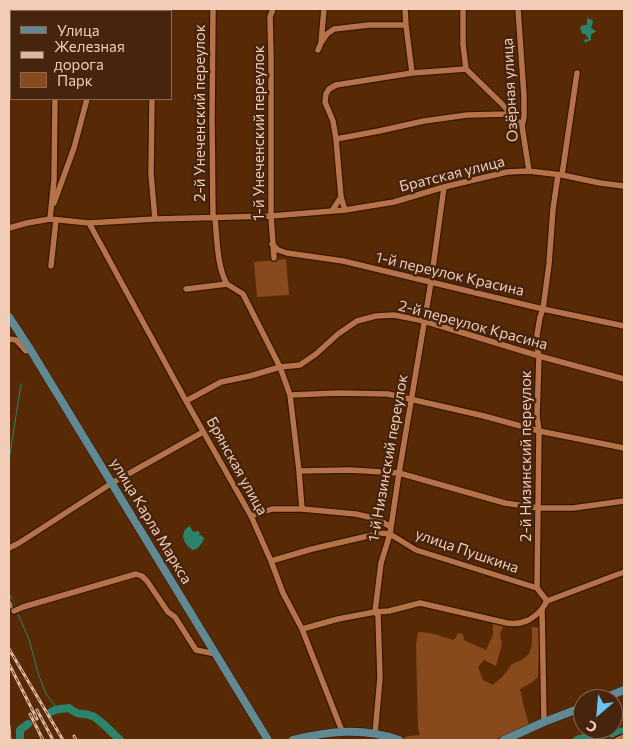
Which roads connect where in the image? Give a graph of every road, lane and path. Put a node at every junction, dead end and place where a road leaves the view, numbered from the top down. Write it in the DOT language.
graph roads {
  1 [pos="213,9"];
  2 [pos="273,9"];
  3 [pos="324,9"];
  4 [pos="405,9"];
  5 [pos="463,9"];
  6 [pos="518,9"];
  7 [pos="323,21"];
  8 [pos="406,25"];
  9 [pos="334,29"];
  10 [pos="321,42"];
  11 [pos="318,50"];
  12 [pos="466,69"];
  13 [pos="412,73"];
  14 [pos="577,73"];
  15 [pos="56,100"];
  16 [pos="87,100"];
  17 [pos="152,100"];
  18 [pos="510,114"];
  19 [pos="522,126"];
  20 [pos="336,139"];
  21 [pos="529,171"];
  22 [pos="560,175"];
  23 [pos="624,186"];
  24 [pos="444,187"];
  25 [pos="341,197"];
  26 [pos="332,210"];
  27 [pos="346,210"];
  28 [pos="271,216"];
  29 [pos="52,217"];
  30 [pos="214,217"];
  31 [pos="155,219"];
  32 [pos="89,223"];
  33 [pos="9,228"];
  34 [pos="272,244"];
  35 [pos="274,258"];
  36 [pos="51,266"];
  37 [pos="431,282"];
  38 [pos="227,284"];
  39 [pos="186,289"];
  40 [pos="543,309"];
  41 [pos="9,317"];
  42 [pos="424,322"];
  43 [pos="624,326"];
  44 [pos="9,339"];
  45 [pos="30,349"];
  46 [pos="539,356"];
  47 [pos="280,367"];
  48 [pos="624,379"];
  49 [pos="290,395"];
  50 [pos="411,400"];
  51 [pos="186,402"];
  52 [pos="539,430"];
  53 [pos="203,432"];
  54 [pos="624,448"];
  55 [pos="300,472"];
  56 [pos="399,473"];
  57 [pos="112,483"];
  58 [pos="624,502"];
  59 [pos="538,508"];
  60 [pos="302,509"];
  61 [pos="251,516"];
  62 [pos="390,527"];
  63 [pos="390,534"];
  64 [pos="9,548"];
  65 [pos="271,561"];
  66 [pos="624,572"];
  67 [pos="537,588"];
  68 [pos="547,602"];
  69 [pos="11,606"];
  70 [pos="542,609"];
  71 [pos="375,612"];
  72 [pos="302,629"];
  73 [pos="216,654"];
  74 [pos="573,710"];
  75 [pos="544,722"];
  76 [pos="342,731"];
  77 [pos="378,736"];
  78 [pos="624,737"];
  79 [pos="268,740"];
  80 [pos="293,740"];
  81 [pos="399,740"];
  82 [pos="504,740"];
  83 [pos="617,740"];
  1 -- 30 [label="street, 2-й Унеченский переулок"];
  2 -- 28 [label="street, 1-й Унеченский переулок"];
  3 -- 7 [label="street"];
  4 -- 8 [label="street"];
  5 -- 12 [label="street"];
  6 -- 19 [label="street, Озёрная улица"];
  7 -- 9 [label="street"];
  7 -- 10 [label="street"];
  8 -- 9 [label="street"];
  8 -- 13 [label="street"];
  9 -- 10 [label="street"];
  10 -- 11 [label="street"];
  12 -- 13 [label="street"];
  12 -- 18 [label="street"];
  13 -- 20 [label="street"];
  14 -- 22 [label="street, 2-й Низинский переулок"];
  15 -- 29 [label="street"];
  16 -- 29 [label="street"];
  17 -- 31 [label="street"];
  18 -- 19 [label="street"];
  18 -- 20 [label="street"];
  19 -- 21 [label="street, Озёрная улица"];
  20 -- 25 [label="street"];
  21 -- 22 [label="street, Братская улица"];
  21 -- 24 [label="street, Братская улица"];
  22 -- 23 [label="street, Братская улица"];
  22 -- 40 [label="street, 2-й Низинский переулок"];
  24 -- 27 [label="street, Братская улица"];
  24 -- 37 [label="street, 1-й Низинский переулок"];
  25 -- 26 [label="street"];
  25 -- 27 [label="street"];
  26 -- 27 [label="street, Братская улица"];
  26 -- 28 [label="street, Братская улица"];
  28 -- 30 [label="street, Братская улица"];
  28 -- 34 [label="street, 1-й Унеченский переулок"];
  29 -- 32 [label="street, Братская улица"];
  29 -- 33 [label="street, Братская улица"];
  29 -- 36 [label="street"];
  30 -- 31 [label="street, Братская улица"];
  30 -- 38 [label="street, 2-й Унеченский переулок"];
  31 -- 32 [label="street, Братская улица"];
  32 -- 51 [label="street, Брянская улица"];
  34 -- 35 [label="street, 1-й Унеченский переулок"];
  34 -- 37 [label="street, 1-й переулок Красина"];
  37 -- 40 [label="street, 1-й переулок Красина"];
  37 -- 42 [label="street, 1-й Низинский переулок"];
  38 -- 39 [label="street"];
  38 -- 47 [label="street"];
  40 -- 43 [label="street, 1-й переулок Красина"];
  40 -- 46 [label="street, 2-й Низинский переулок"];
  41 -- 45 [label="main road, улица Карла Маркса"];
  42 -- 46 [label="street, 2-й переулок Красина"];
  42 -- 47 [label="street, 2-й переулок Красина"];
  42 -- 50 [label="street, 1-й Низинский переулок"];
  44 -- 45 [label="street"];
  45 -- 57 [label="main road, улица Карла Маркса"];
  46 -- 48 [label="street, 2-й переулок Красина"];
  46 -- 52 [label="street, 2-й Низинский переулок"];
  47 -- 49 [label="street"];
  47 -- 51 [label="street, 2-й переулок Красина"];
  49 -- 50 [label="street"];
  49 -- 55 [label="street"];
  50 -- 52 [label="street"];
  50 -- 56 [label="street, 1-й Низинский переулок"];
  51 -- 53 [label="street, Брянская улица"];
  52 -- 54 [label="street"];
  52 -- 59 [label="street, 2-й Низинский переулок"];
  53 -- 57 [label="street"];
  53 -- 61 [label="street, Брянская улица"];
  55 -- 56 [label="street"];
  55 -- 60 [label="street"];
  56 -- 59 [label="street"];
  56 -- 62 [label="street, 1-й Низинский переулок"];
  57 -- 64 [label="street"];
  57 -- 73 [label="main road, улица Карла Маркса"];
  58 -- 59 [label="street"];
  59 -- 67 [label="street, 2-й Низинский переулок"];
  60 -- 61 [label="street"];
  60 -- 62 [label="street"];
  61 -- 65 [label="street, Брянская улица"];
  62 -- 63 [label="street, 1-й Низинский переулок"];
  63 -- 65 [label="street"];
  63 -- 67 [label="street, улица Пушкина"];
  63 -- 71 [label="street, 1-й Низинский переулок"];
  65 -- 72 [label="street, Брянская улица"];
  66 -- 68 [label="street"];
  67 -- 68 [label="street"];
  68 -- 70 [label="street"];
  69 -- 73 [label="street"];
  70 -- 71 [label="street"];
  70 -- 75 [label="street"];
  71 -- 72 [label="street"];
  71 -- 77 [label="street, 1-й Низинский переулок"];
  72 -- 76 [label="street, Брянская улица"];
  73 -- 79 [label="main road, улица Карла Маркса"];
  74 -- 75 [label="main road"];
  75 -- 82 [label="main road"];
  76 -- 77 [label="main road"];
  76 -- 80 [label="main road"];
  77 -- 81 [label="main road"];
  78 -- 83 [label="street"];
}
